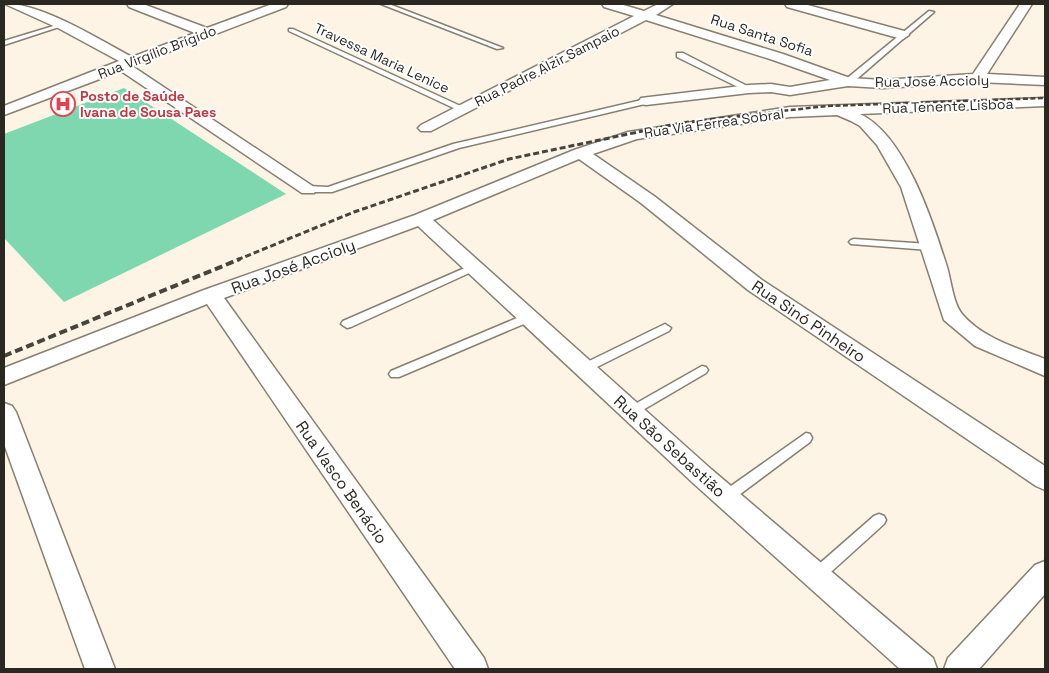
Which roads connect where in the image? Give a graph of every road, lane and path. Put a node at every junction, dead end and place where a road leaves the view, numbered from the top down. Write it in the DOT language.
graph roads {
  1 [pos="11,4"];
  2 [pos="138,4"];
  3 [pos="282,4"];
  4 [pos="384,4"];
  5 [pos="608,4"];
  6 [pos="667,4"];
  7 [pos="791,4"];
  8 [pos="1026,4"];
  9 [pos="931,12"];
  10 [pos="644,16"];
  11 [pos="62,24"];
  12 [pos="291,30"];
  13 [pos="207,33"];
  14 [pos="903,35"];
  15 [pos="4,43"];
  16 [pos="499,48"];
  17 [pos="680,55"];
  18 [pos="126,64"];
  19 [pos="977,78"];
  20 [pos="1045,80"];
  21 [pos="848,82"];
  22 [pos="748,89"];
  23 [pos="646,101"];
  24 [pos="1045,102"];
  25 [pos="463,109"];
  26 [pos="4,111"];
  27 [pos="855,113"];
  28 [pos="426,128"];
  29 [pos="580,152"];
  30 [pos="308,189"];
  31 [pos="421,219"];
  32 [pos="854,242"];
  33 [pos="929,247"];
  34 [pos="474,267"];
  35 [pos="211,295"];
  36 [pos="529,317"];
  37 [pos="347,324"];
  38 [pos="665,328"];
  39 [pos="586,368"];
  40 [pos="1045,368"];
  41 [pos="702,370"];
  42 [pos="395,374"];
  43 [pos="4,377"];
  44 [pos="632,411"];
  45 [pos="4,412"];
  46 [pos="806,438"];
  47 [pos="1045,479"];
  48 [pos="726,497"];
  49 [pos="879,520"];
  50 [pos="1045,574"];
  51 [pos="816,576"];
  52 [pos="100,669"];
  53 [pos="473,669"];
  54 [pos="922,669"];
  55 [pos="959,669"];
  1 -- 11 [label="street"];
  2 -- 13 [label="street"];
  3 -- 13 [label="street, Rua Virgílio Brígido"];
  4 -- 16 [label="lane"];
  5 -- 10 [label="street, Rua Santa Sofia"];
  6 -- 10 [label="street, Rua Padre Alzir Sampaio"];
  7 -- 14 [label="street"];
  8 -- 19 [label="street"];
  9 -- 14 [label="lane"];
  10 -- 21 [label="street, Rua Santa Sofia"];
  10 -- 25 [label="street, Rua Padre Alzir Sampaio"];
  11 -- 15 [label="lane"];
  11 -- 18 [label="street"];
  12 -- 25 [label="lane, Travessa Maria Lenice"];
  13 -- 18 [label="street, Rua Virgílio Brígido"];
  14 -- 21 [label="lane"];
  17 -- 22 [label="lane"];
  18 -- 26 [label="street, Rua Virgílio Brígido"];
  18 -- 30 [label="street"];
  19 -- 20 [label="street, Rua José Accioly"];
  19 -- 21 [label="street, Rua José Accioly"];
  21 -- 22 [label="street"];
  22 -- 23 [label="street"];
  23 -- 30 [label="lane"];
  24 -- 27 [label="street, Rua Tenente Lisboa"];
  25 -- 28 [label="street, Rua Padre Alzir Sampaio"];
  27 -- 29 [label="street, Rua Via Ferrea Sobral"];
  27 -- 33 [label="street"];
  29 -- 31 [label="street, Rua José Accioly"];
  29 -- 47 [label="street, Rua Sinó Pinheiro"];
  31 -- 34 [label="street, Rua São Sebastião"];
  31 -- 35 [label="street, Rua José Accioly"];
  32 -- 33 [label="lane"];
  33 -- 40 [label="street"];
  34 -- 36 [label="street, Rua São Sebastião"];
  34 -- 37 [label="lane"];
  35 -- 43 [label="street, Rua José Accioly"];
  35 -- 53 [label="street, Rua Vasco Benácio"];
  36 -- 39 [label="street, Rua São Sebastião"];
  36 -- 42 [label="lane"];
  38 -- 39 [label="lane"];
  39 -- 44 [label="street, Rua São Sebastião"];
  41 -- 44 [label="lane"];
  44 -- 48 [label="street, Rua São Sebastião"];
  45 -- 52 [label="street"];
  46 -- 48 [label="lane"];
  48 -- 51 [label="street, Rua São Sebastião"];
  49 -- 51 [label="lane"];
  50 -- 55 [label="street"];
  51 -- 54 [label="street, Rua São Sebastião"];
}
